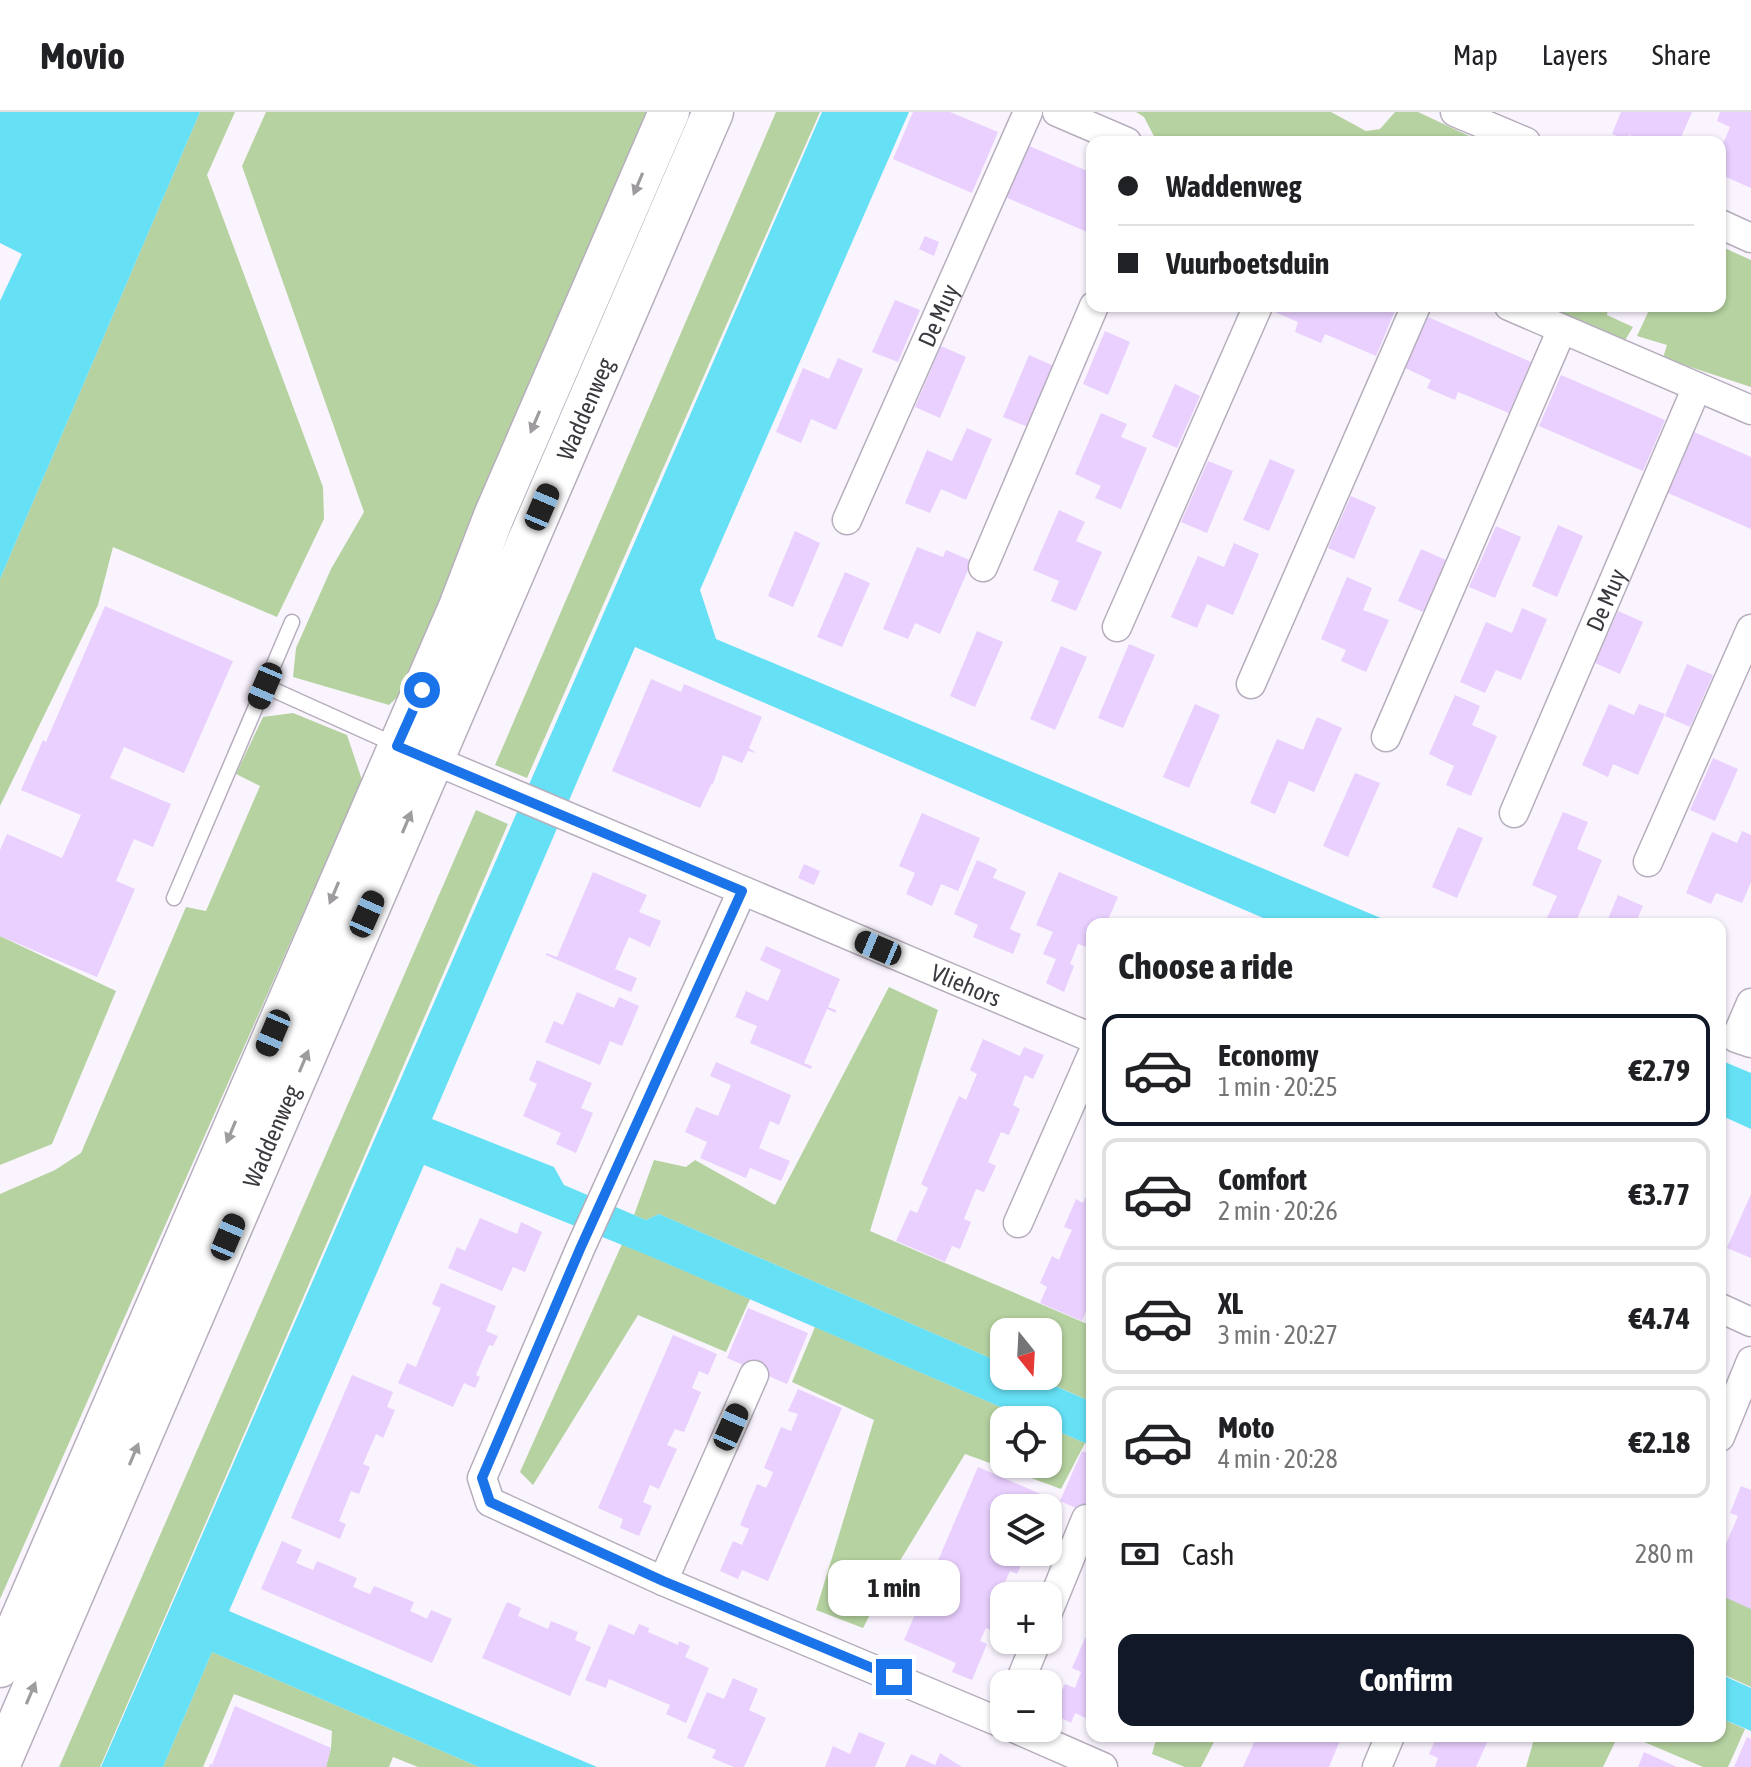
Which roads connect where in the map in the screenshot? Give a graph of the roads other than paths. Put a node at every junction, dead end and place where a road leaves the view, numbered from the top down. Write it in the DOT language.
graph roads {
  1 [pos="669,112"];
  2 [pos="713,112"];
  3 [pos="1028,112"];
  4 [pos="1057,112"];
  5 [pos="1455,112"];
  6 [pos="1113,136"];
  7 [pos="1512,136"];
  8 [pos="1726,227"];
  9 [pos="1751,238"];
  10 [pos="1091,312"];
  11 [pos="1255,312"];
  12 [pos="1413,312"];
  13 [pos="1523,312"];
  14 [pos="1562,329"];
  15 [pos="1697,387"];
  16 [pos="1751,410"];
  17 [pos="847,520"];
  18 [pos="983,567"];
  19 [pos="292,622"];
  20 [pos="1117,627"];
  21 [pos="1751,629"];
  22 [pos="1251,684"];
  23 [pos="265,686"];
  24 [pos="1386,737"];
  25 [pos="397,746"];
  26 [pos="434,760"];
  27 [pos="1514,813"];
  28 [pos="1648,862"];
  29 [pos="742,891"];
  30 [pos="174,898"];
  31 [pos="1751,1003"];
  32 [pos="1086,1035"];
  33 [pos="1751,1043"];
  34 [pos="1086,1069"];
  35 [pos="1018,1223"];
  36 [pos="1726,1311"];
  37 [pos="1751,1322"];
  38 [pos="1751,1361"];
  39 [pos="754,1375"];
  40 [pos="1726,1422"];
  41 [pos="1086,1519"];
  42 [pos="663,1581"];
  43 [pos="1060,1582"];
  44 [pos="0,1667"];
  45 [pos="990,1717"];
  46 [pos="1047,1742"];
  47 [pos="1387,1742"];
  48 [pos="0,1764"];
  49 [pos="1103,1767"];
  50 [pos="1377,1767"];
  1 -- 25 [label="street, Waddenweg, one-way"];
  2 -- 26 [label="street, Waddenweg"];
  3 -- 17 [label="street, De Muy"];
  4 -- 6 [label="street"];
  5 -- 7 [label="street"];
  8 -- 9 [label="street"];
  10 -- 18 [label="street"];
  11 -- 20 [label="street"];
  12 -- 22 [label="street"];
  13 -- 14 [label="street"];
  14 -- 15 [label="street"];
  14 -- 24 [label="street"];
  15 -- 16 [label="street"];
  15 -- 27 [label="street, De Muy"];
  19 -- 23 [label="lane"];
  21 -- 28 [label="street"];
  23 -- 25 [label="lane"];
  23 -- 30 [label="lane"];
  25 -- 26 [label="street, Vliehors"];
  25 -- 44 [label="street, Waddenweg, one-way"];
  26 -- 29 [label="street, Vliehors"];
  48 -- 26 [label="street, Waddenweg, one-way"];
  29 -- 32 [label="street, Vliehors"];
  29 -- 42 [label="street"];
  31 -- 33 [label="street"];
  34 -- 35 [label="street"];
  36 -- 37 [label="street"];
  38 -- 40 [label="street"];
  39 -- 42 [label="street"];
  41 -- 43 [label="street"];
  42 -- 45 [label="street"];
  46 -- 49 [label="street"];
  47 -- 50 [label="street"];
}
